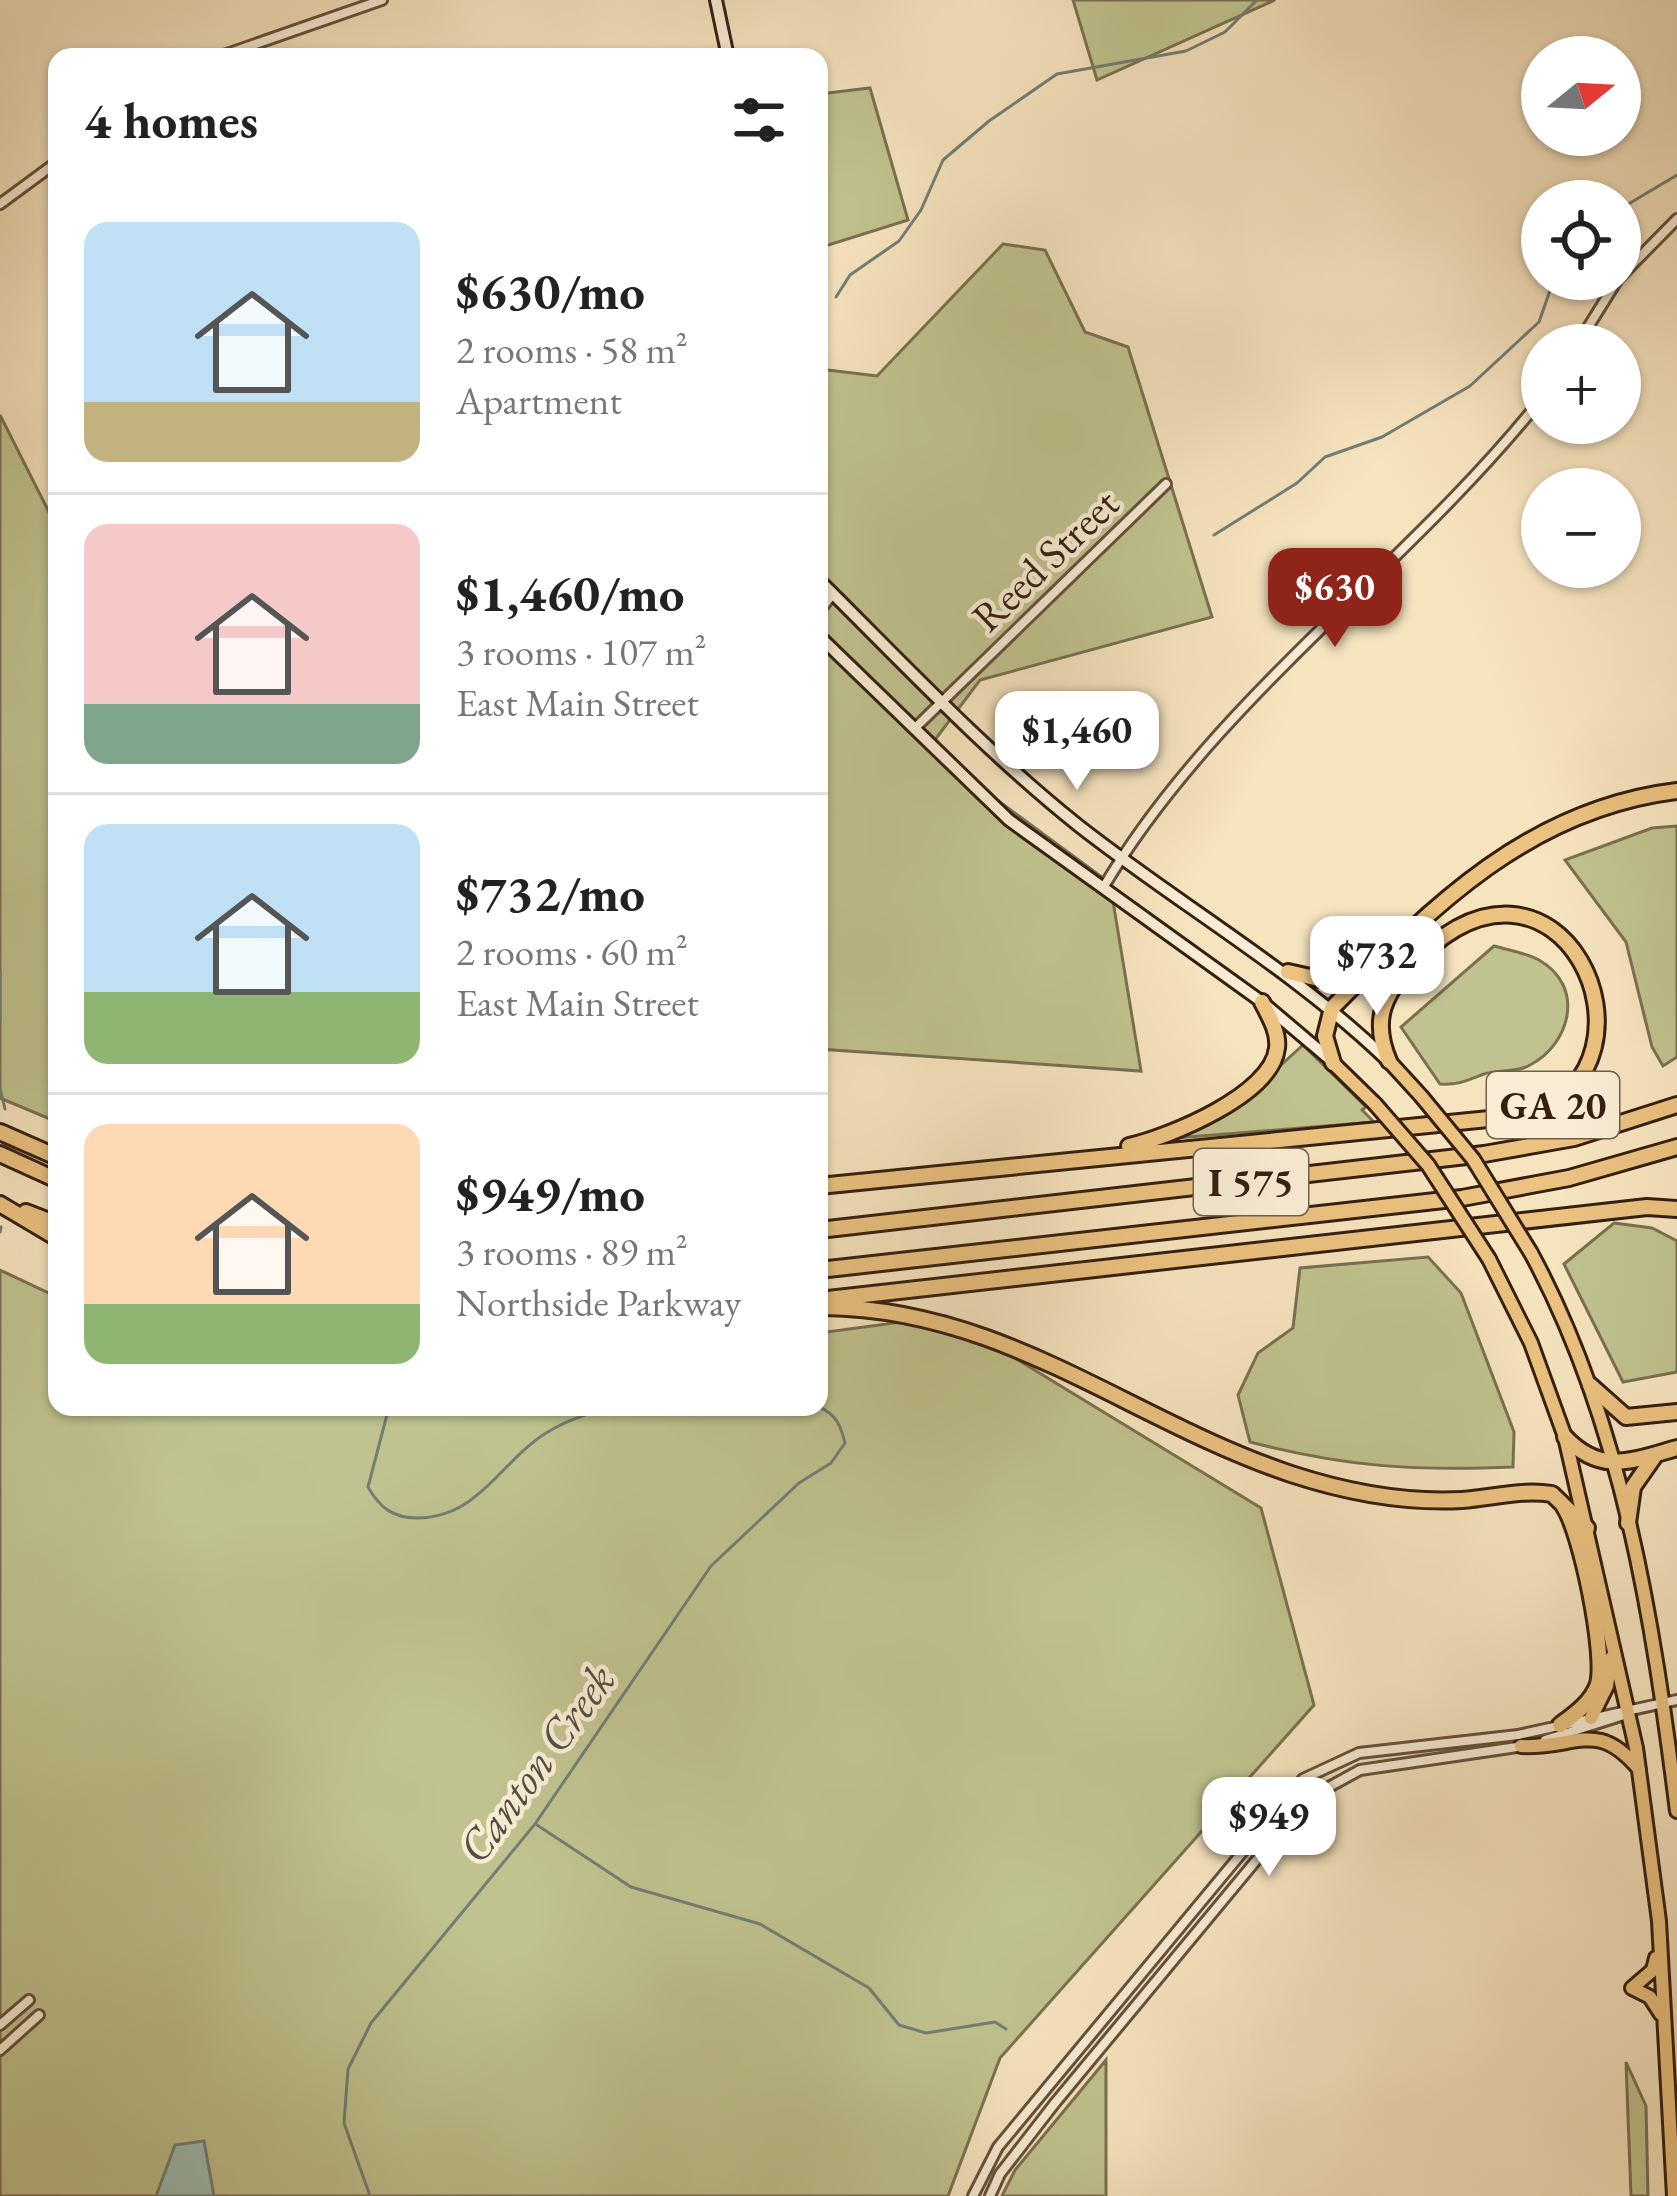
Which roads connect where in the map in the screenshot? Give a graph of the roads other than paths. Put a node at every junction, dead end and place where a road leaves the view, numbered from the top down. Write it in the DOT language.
graph roads {
  1 [pos="382,0"];
  2 [pos="716,0"];
  3 [pos="244,48"];
  4 [pos="726,48"];
  5 [pos="48,169"];
  6 [pos="0,204"];
  7 [pos="1677,219"];
  8 [pos="1641,256"];
  9 [pos="1521,425"];
  10 [pos="1166,484"];
  11 [pos="828,589"];
  12 [pos="833,594"];
  13 [pos="828,600"];
  14 [pos="828,646"];
  15 [pos="944,702"];
  16 [pos="914,729"];
  17 [pos="1677,790"];
  18 [pos="1123,856"];
  19 [pos="1102,890"];
  20 [pos="1384,955"];
  21 [pos="1288,972"];
  22 [pos="1262,1003"];
  23 [pos="1333,1008"];
  24 [pos="1389,1061"];
  25 [pos="1333,1063"];
  26 [pos="1677,1105"];
  27 [pos="0,1132"];
  28 [pos="1677,1147"];
  29 [pos="48,1153"];
  30 [pos="0,1154"];
  31 [pos="1071,1158"];
  32 [pos="48,1176"];
  33 [pos="828,1185"];
  34 [pos="0,1201"];
  35 [pos="1677,1209"];
  36 [pos="48,1220"];
  37 [pos="828,1229"];
  38 [pos="48,1232"];
  39 [pos="828,1269"];
  40 [pos="828,1303"];
  41 [pos="828,1305"];
  42 [pos="1590,1384"];
  43 [pos="1677,1412"];
  44 [pos="1565,1436"];
  45 [pos="1677,1448"];
  46 [pos="1658,1453"];
  47 [pos="1614,1465"];
  48 [pos="1484,1498"];
  49 [pos="1628,1523"];
  50 [pos="1587,1528"];
  51 [pos="1615,1652"];
  52 [pos="1670,1702"];
  53 [pos="1628,1713"];
  54 [pos="1591,1718"];
  55 [pos="1560,1725"];
  56 [pos="1522,1746"];
  57 [pos="1640,1771"];
  58 [pos="1677,1810"];
  59 [pos="1659,1921"];
  60 [pos="29,2000"];
  61 [pos="39,2015"];
  62 [pos="1664,2021"];
  63 [pos="0,2025"];
  64 [pos="0,2050"];
  65 [pos="973,2196"];
  66 [pos="990,2196"];
  67 [pos="1674,2196"];
  1 -- 3 [label="street"];
  2 -- 4 [label="main road"];
  5 -- 6 [label="street"];
  7 -- 8 [label="street"];
  9 -- 18 [label="street"];
  10 -- 15 [label="street, Reed Street"];
  11 -- 12 [label="main road"];
  12 -- 13 [label="street"];
  12 -- 15 [label="main road"];
  14 -- 16 [label="main road"];
  15 -- 16 [label="street, Reed Street"];
  15 -- 18 [label="main road"];
  16 -- 19 [label="main road"];
  17 -- 20 [label="highway"];
  18 -- 19 [label="street"];
  18 -- 21 [label="main road"];
  19 -- 22 [label="main road"];
  20 -- 21 [label="highway"];
  20 -- 23 [label="highway"];
  21 -- 23 [label="main road"];
  22 -- 25 [label="main road"];
  22 -- 31 [label="highway"];
  23 -- 24 [label="main road"];
  23 -- 25 [label="highway"];
  24 -- 31 [label="highway, GA 20"];
  24 -- 42 [label="main road, GA 20, bridge"];
  25 -- 44 [label="main road, bridge"];
  26 -- 37 [label="highway, I 575"];
  27 -- 29 [label="highway"];
  28 -- 39 [label="highway, I 575"];
  30 -- 32 [label="highway"];
  31 -- 33 [label="highway, GA 20"];
  34 -- 36 [label="highway"];
  34 -- 38 [label="highway"];
  35 -- 40 [label="highway"];
  41 -- 48 [label="highway"];
  42 -- 43 [label="highway"];
  42 -- 47 [label="main road, GA 20"];
  44 -- 47 [label="highway"];
  44 -- 50 [label="main road"];
  45 -- 46 [label="highway"];
  46 -- 47 [label="highway"];
  46 -- 49 [label="highway"];
  47 -- 49 [label="main road, GA 20"];
  48 -- 50 [label="highway"];
  48 -- 55 [label="highway"];
  49 -- 52 [label="main road, GA 20"];
  50 -- 51 [label="main road"];
  51 -- 53 [label="main road"];
  51 -- 54 [label="main road"];
  52 -- 53 [label="street"];
  52 -- 58 [label="main road, GA 20"];
  53 -- 54 [label="street"];
  53 -- 56 [label="street"];
  53 -- 57 [label="main road"];
  54 -- 55 [label="street"];
  55 -- 65 [label="street"];
  56 -- 57 [label="main road"];
  56 -- 66 [label="street"];
  57 -- 59 [label="main road"];
  59 -- 62 [label="main road"];
  59 -- 62 [label="main road"];
  60 -- 63 [label="street"];
  61 -- 64 [label="street"];
  62 -- 67 [label="main road"];
}
